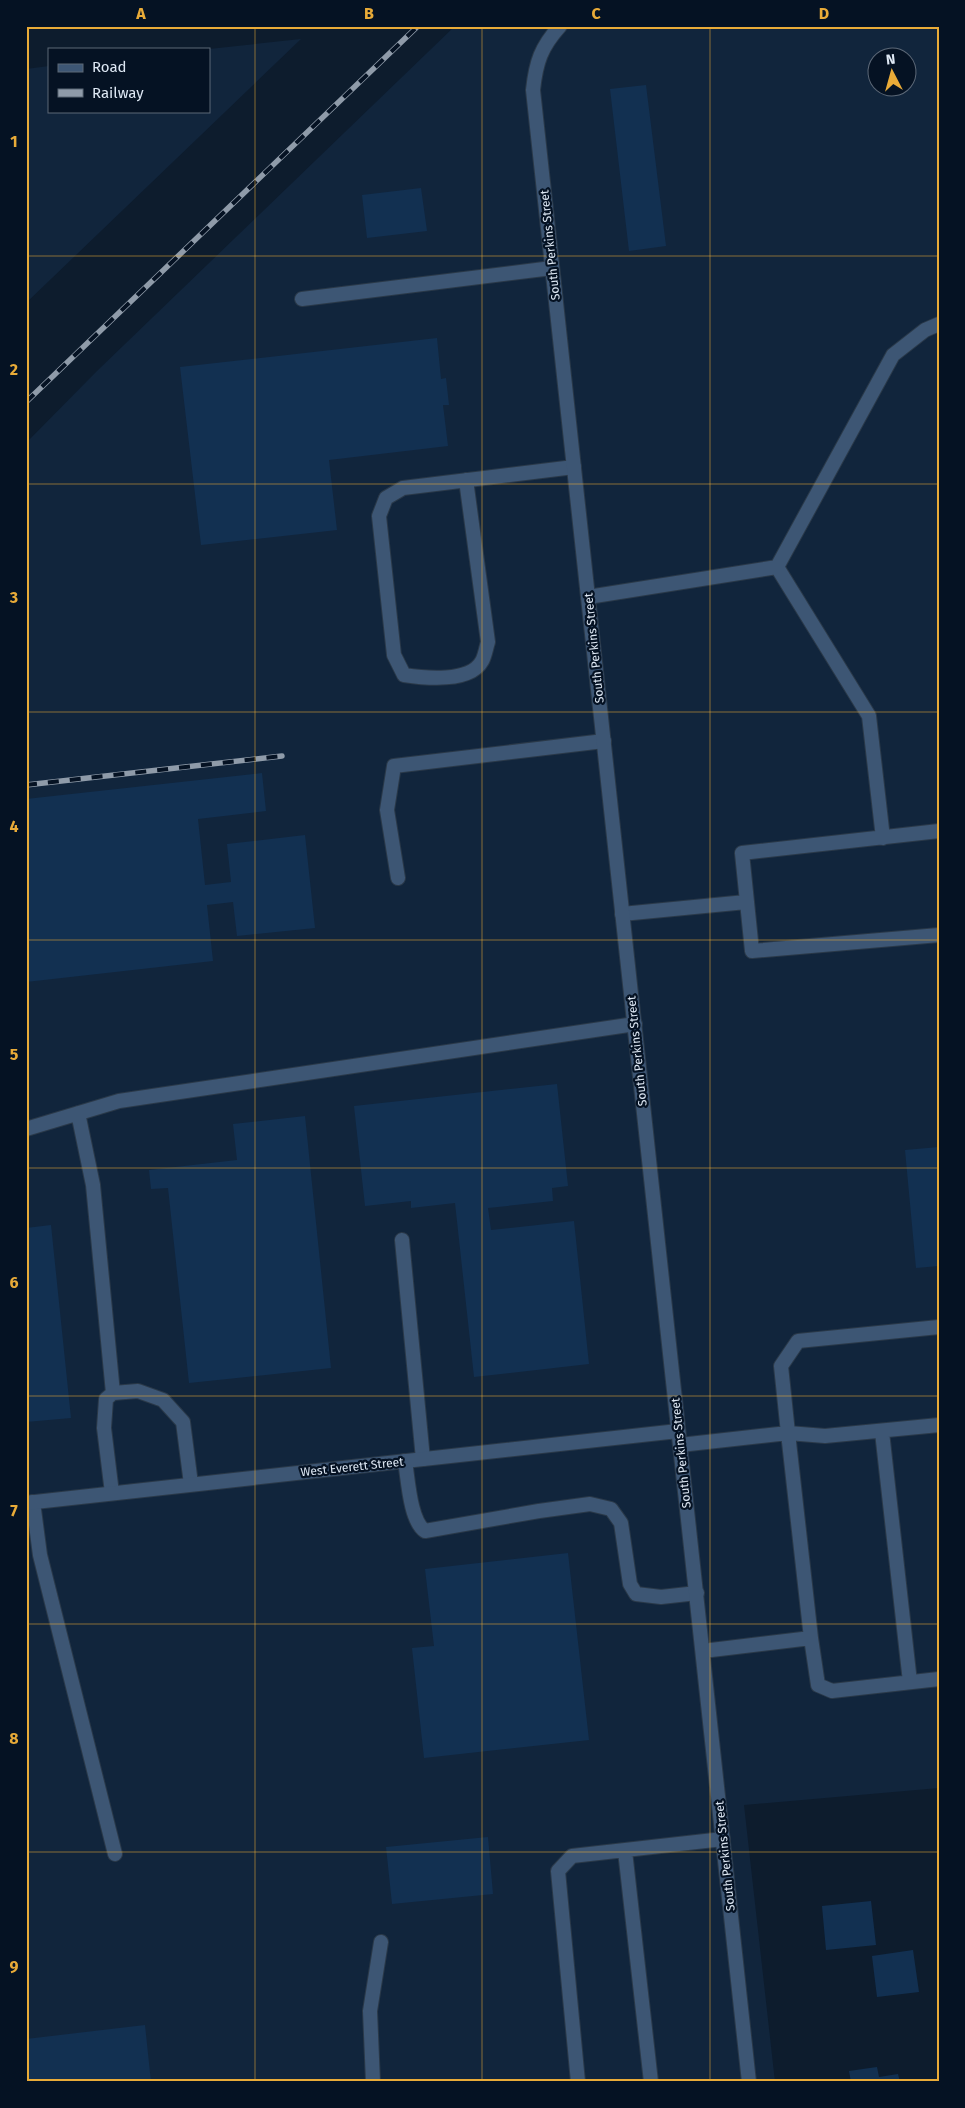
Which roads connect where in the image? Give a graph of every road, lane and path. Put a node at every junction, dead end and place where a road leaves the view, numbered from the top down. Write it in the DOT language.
graph roads {
  1 [pos="560,26"];
  2 [pos="552,268"];
  3 [pos="302,299"];
  4 [pos="939,324"];
  5 [pos="574,467"];
  6 [pos="466,480"];
  7 [pos="777,567"];
  8 [pos="588,597"];
  9 [pos="604,740"];
  10 [pos="939,832"];
  11 [pos="883,838"];
  12 [pos="398,878"];
  13 [pos="746,902"];
  14 [pos="622,914"];
  15 [pos="939,936"];
  16 [pos="635,1024"];
  17 [pos="78,1113"];
  18 [pos="26,1128"];
  19 [pos="402,1240"];
  20 [pos="939,1327"];
  21 [pos="113,1393"];
  22 [pos="939,1425"];
  23 [pos="678,1430"];
  24 [pos="882,1432"];
  25 [pos="788,1433"];
  26 [pos="680,1445"];
  27 [pos="423,1459"];
  28 [pos="405,1461"];
  29 [pos="191,1484"];
  30 [pos="112,1493"];
  31 [pos="30,1502"];
  32 [pos="697,1592"];
  33 [pos="811,1638"];
  34 [pos="703,1650"];
  35 [pos="939,1679"];
  36 [pos="910,1682"];
  37 [pos="723,1839"];
  38 [pos="625,1851"];
  39 [pos="115,1854"];
  40 [pos="381,1942"];
  41 [pos="373,2082"];
  42 [pos="578,2082"];
  43 [pos="651,2082"];
  44 [pos="749,2082"];
  1 -- 2 [label="street, South Perkins Street"];
  2 -- 3 [label="street"];
  2 -- 5 [label="street, South Perkins Street"];
  4 -- 7 [label="street"];
  5 -- 6 [label="street"];
  5 -- 8 [label="street, South Perkins Street"];
  6 -- 6 [label="street"];
  7 -- 8 [label="street"];
  7 -- 11 [label="street"];
  8 -- 9 [label="street, South Perkins Street"];
  9 -- 12 [label="street"];
  9 -- 14 [label="street, South Perkins Street"];
  10 -- 11 [label="street"];
  11 -- 13 [label="street"];
  13 -- 14 [label="street"];
  13 -- 15 [label="street"];
  14 -- 16 [label="street, South Perkins Street"];
  16 -- 17 [label="street"];
  16 -- 23 [label="street, South Perkins Street"];
  17 -- 18 [label="street"];
  17 -- 21 [label="street"];
  19 -- 27 [label="street"];
  20 -- 25 [label="street"];
  21 -- 29 [label="street"];
  21 -- 30 [label="street"];
  22 -- 24 [label="street"];
  23 -- 26 [label="street, South Perkins Street"];
  23 -- 27 [label="street, West Everett Street"];
  24 -- 25 [label="street"];
  24 -- 36 [label="street"];
  25 -- 26 [label="street"];
  25 -- 33 [label="street"];
  26 -- 32 [label="street, South Perkins Street"];
  27 -- 28 [label="street, West Everett Street"];
  28 -- 29 [label="street, West Everett Street"];
  28 -- 32 [label="street"];
  29 -- 30 [label="street, West Everett Street"];
  30 -- 31 [label="street, West Everett Street"];
  31 -- 39 [label="street"];
  32 -- 34 [label="street, South Perkins Street"];
  33 -- 34 [label="street"];
  33 -- 36 [label="street"];
  34 -- 37 [label="street, South Perkins Street"];
  35 -- 36 [label="street"];
  37 -- 38 [label="street"];
  37 -- 44 [label="street, South Perkins Street"];
  38 -- 42 [label="street"];
  38 -- 43 [label="street"];
  40 -- 41 [label="street"];
}
